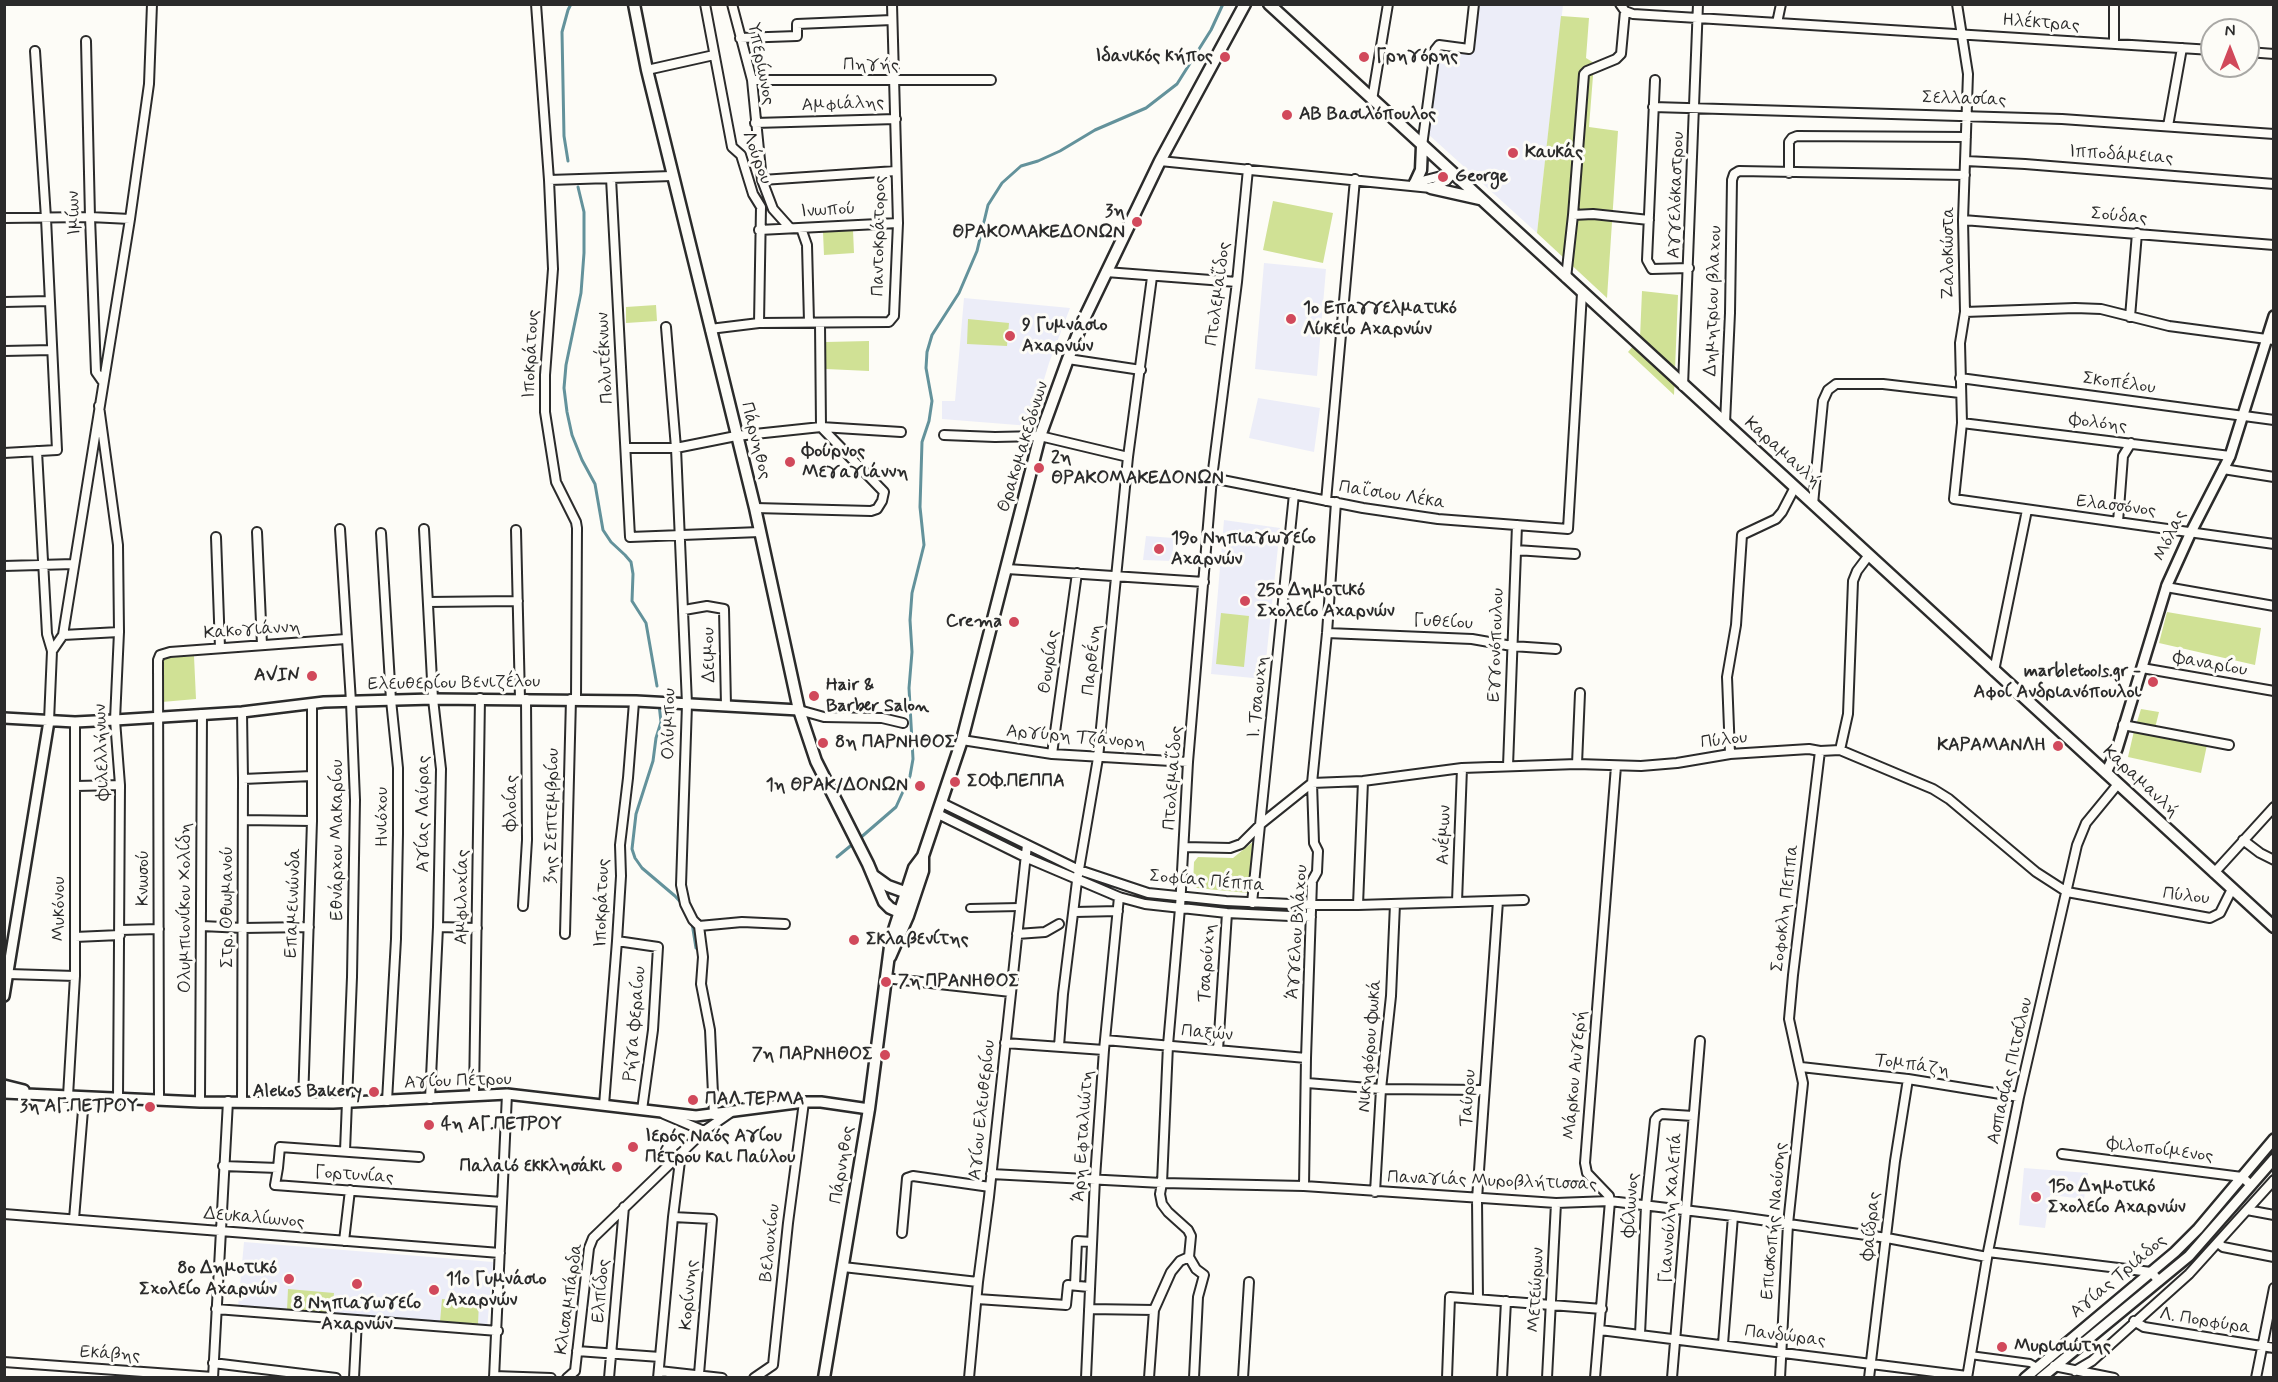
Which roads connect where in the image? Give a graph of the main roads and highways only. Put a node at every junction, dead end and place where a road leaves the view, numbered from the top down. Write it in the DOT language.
graph roads {
  1 [pos="634,4"];
  2 [pos="1245,4"];
  3 [pos="1269,4"];
  4 [pos="1422,146"];
  5 [pos="1411,184"];
  6 [pos="1431,188"];
  7 [pos="1482,200"];
  8 [pos="874,875"];
  9 [pos="910,894"];
  10 [pos="903,914"];
  11 [pos="2274,927"];
  12 [pos="824,1377"];
  1 -- 8 [label="main road, Πάρνηθος"];
  2 -- 9 [label="main road, Θρακομακεδόνων"];
  3 -- 4 [label="main road, Καραμανλή"];
  4 -- 5 [label="main road"];
  4 -- 7 [label="main road, Καραμανλή"];
  6 -- 7 [label="main road"];
  7 -- 11 [label="main road, Καραμανλή"];
  8 -- 9 [label="main road"];
  8 -- 10 [label="main road, Πάρνηθος"];
  9 -- 10 [label="main road, Πάρνηθος"];
  10 -- 12 [label="main road, Πάρνηθος"];
}
